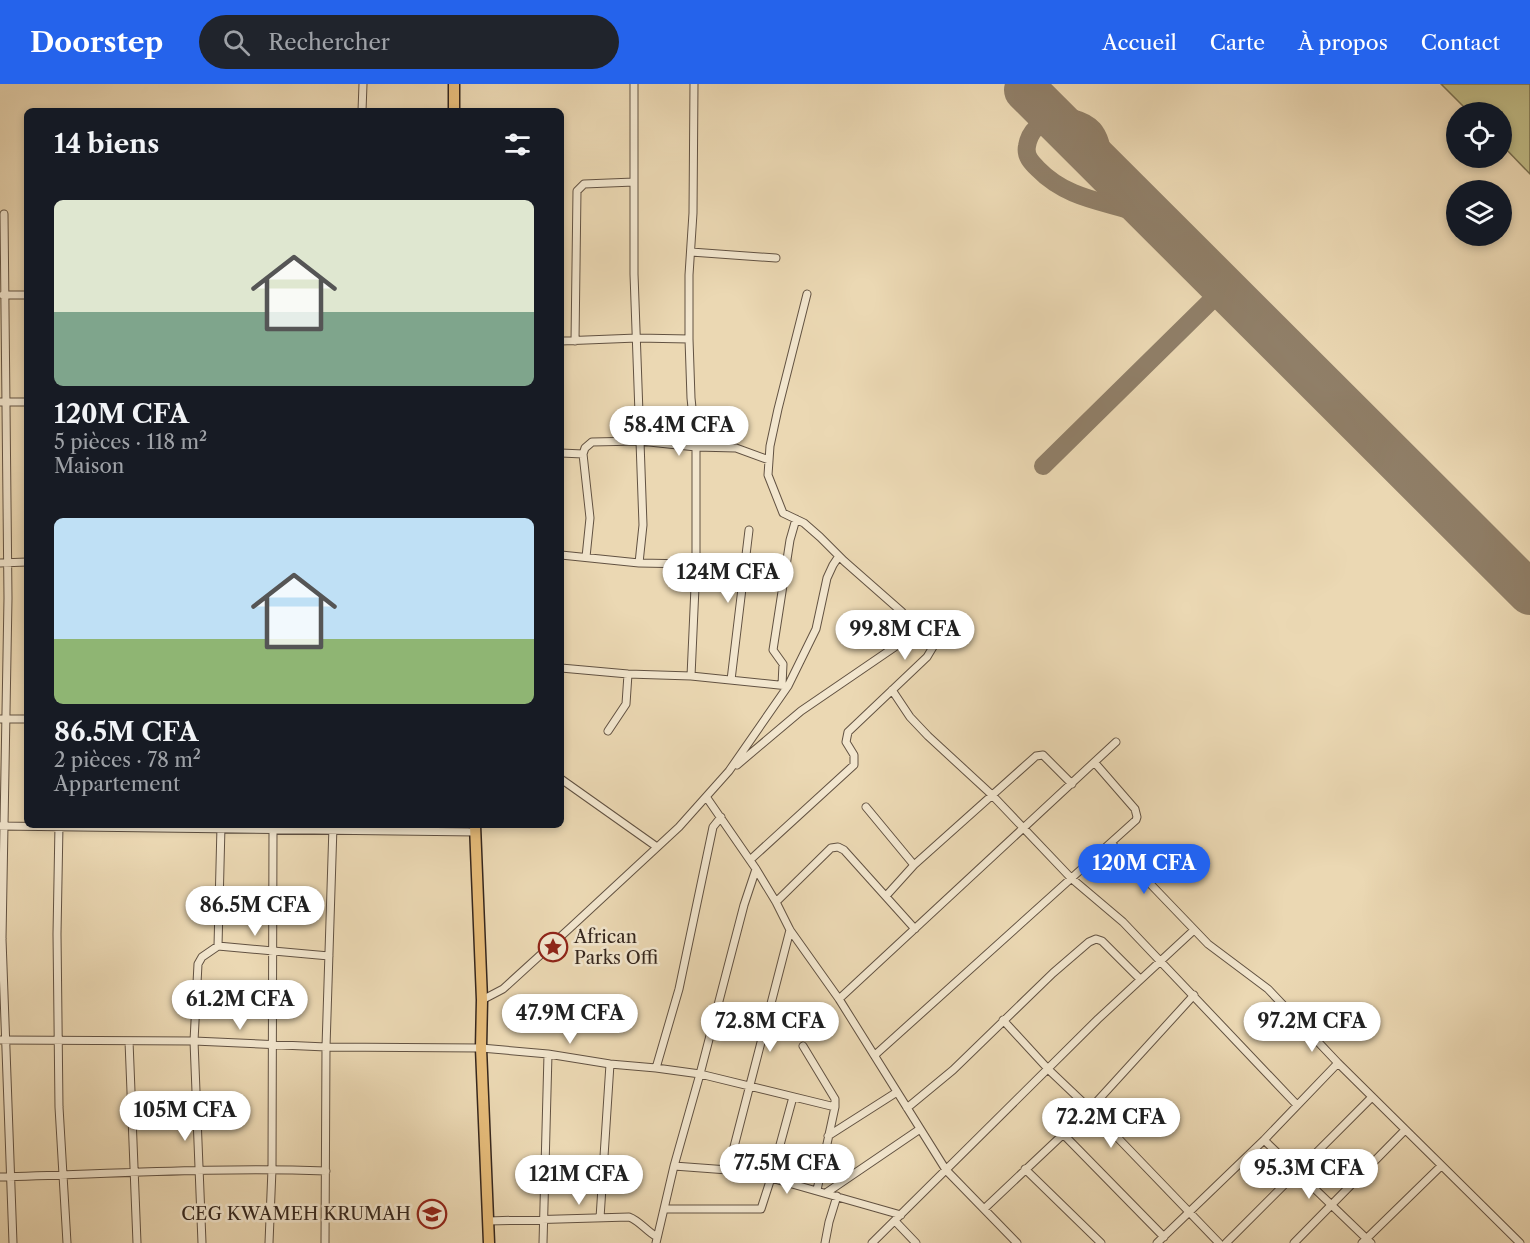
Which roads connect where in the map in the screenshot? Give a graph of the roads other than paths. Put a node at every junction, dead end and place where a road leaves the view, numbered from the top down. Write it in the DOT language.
graph roads {
  1 [pos="363,84"];
  2 [pos="454,84"];
  3 [pos="634,84"];
  4 [pos="694,84"];
  5 [pos="362,108"];
  6 [pos="454,108"];
  7 [pos="634,182"];
  8 [pos="3,214"];
  9 [pos="691,252"];
  10 [pos="776,258"];
  11 [pos="807,294"];
  12 [pos="2,295"];
  13 [pos="24,295"];
  14 [pos="637,338"];
  15 [pos="689,339"];
  16 [pos="564,341"];
  17 [pos="575,341"];
  18 [pos="3,402"];
  19 [pos="24,402"];
  20 [pos="640,441"];
  21 [pos="696,447"];
  22 [pos="564,453"];
  23 [pos="583,454"];
  24 [pos="769,460"];
  25 [pos="796,519"];
  26 [pos="749,530"];
  27 [pos="564,555"];
  28 [pos="839,556"];
  29 [pos="586,557"];
  30 [pos="24,562"];
  31 [pos="4,563"];
  32 [pos="639,563"];
  33 [pos="696,565"];
  34 [pos="745,565"];
  35 [pos="918,631"];
  36 [pos="564,668"];
  37 [pos="628,674"];
  38 [pos="691,676"];
  39 [pos="731,680"];
  40 [pos="785,686"];
  41 [pos="892,690"];
  42 [pos="3,719"];
  43 [pos="24,719"];
  44 [pos="608,731"];
  45 [pos="1116,742"];
  46 [pos="1095,763"];
  47 [pos="729,771"];
  48 [pos="564,781"];
  49 [pos="1072,784"];
  50 [pos="992,795"];
  51 [pos="707,798"];
  52 [pos="866,807"];
  53 [pos="721,818"];
  54 [pos="2,827"];
  55 [pos="24,827"];
  56 [pos="59,828"];
  57 [pos="221,828"];
  58 [pos="234,828"];
  59 [pos="318,828"];
  60 [pos="333,828"];
  61 [pos="476,828"];
  62 [pos="1024,829"];
  63 [pos="273,831"];
  64 [pos="1111,843"];
  65 [pos="657,847"];
  66 [pos="750,860"];
  67 [pos="914,865"];
  68 [pos="756,869"];
  69 [pos="1071,878"];
  70 [pos="886,896"];
  71 [pos="777,902"];
  72 [pos="915,929"];
  73 [pos="790,930"];
  74 [pos="1194,930"];
  75 [pos="218,946"];
  76 [pos="273,951"];
  77 [pos="329,956"];
  78 [pos="1159,961"];
  79 [pos="1140,979"];
  80 [pos="1194,995"];
  81 [pos="839,999"];
  82 [pos="482,1000"];
  83 [pos="1003,1020"];
  84 [pos="3,1040"];
  85 [pos="59,1040"];
  86 [pos="129,1041"];
  87 [pos="194,1041"];
  88 [pos="271,1045"];
  89 [pos="803,1046"];
  90 [pos="326,1047"];
  91 [pos="481,1048"];
  92 [pos="548,1054"];
  93 [pos="875,1055"];
  94 [pos="1338,1063"];
  95 [pos="610,1064"];
  96 [pos="656,1068"];
  97 [pos="1049,1070"];
  98 [pos="700,1074"];
  99 [pos="749,1086"];
  100 [pos="897,1092"];
  101 [pos="793,1097"];
  102 [pos="1372,1097"];
  103 [pos="1297,1105"];
  104 [pos="835,1107"];
  105 [pos="907,1108"];
  106 [pos="1090,1109"];
  107 [pos="920,1129"];
  108 [pos="1405,1130"];
  109 [pos="1063,1134"];
  110 [pos="828,1136"];
  111 [pos="1264,1140"];
  112 [pos="674,1166"];
  113 [pos="1442,1166"];
  114 [pos="272,1169"];
  115 [pos="1025,1169"];
  116 [pos="198,1170"];
  117 [pos="728,1170"];
  118 [pos="946,1170"];
  119 [pos="134,1171"];
  120 [pos="326,1171"];
  121 [pos="1298,1172"];
  122 [pos="62,1174"];
  123 [pos="0,1177"];
  124 [pos="10,1177"];
  125 [pos="771,1178"];
  126 [pos="817,1190"];
  127 [pos="826,1193"];
  128 [pos="837,1196"];
  129 [pos="1331,1205"];
  130 [pos="666,1209"];
  131 [pos="984,1209"];
  132 [pos="1189,1213"];
  133 [pos="600,1218"];
  134 [pos="898,1218"];
  135 [pos="488,1221"];
  136 [pos="543,1221"];
  137 [pos="1164,1237"];
  138 [pos="657,1240"];
  139 [pos="1366,1242"];
  140 [pos="13,1243"];
  141 [pos="67,1243"];
  142 [pos="137,1243"];
  143 [pos="202,1243"];
  144 [pos="269,1243"];
  145 [pos="325,1243"];
  146 [pos="489,1243"];
  147 [pos="543,1243"];
  148 [pos="825,1243"];
  149 [pos="873,1243"];
  150 [pos="916,1243"];
  151 [pos="1017,1243"];
  152 [pos="1101,1243"];
  153 [pos="1157,1243"];
  154 [pos="1219,1243"];
  155 [pos="1226,1243"];
  156 [pos="1294,1243"];
  157 [pos="1520,1243"];
  1 -- 5 [label="street"];
  2 -- 6 [label="highway"];
  3 -- 7 [label="street"];
  4 -- 9 [label="street"];
  7 -- 14 [label="street"];
  7 -- 17 [label="street"];
  8 -- 12 [label="street"];
  9 -- 10 [label="street"];
  9 -- 15 [label="street"];
  11 -- 24 [label="street"];
  12 -- 13 [label="street"];
  12 -- 18 [label="street"];
  14 -- 15 [label="street"];
  14 -- 17 [label="street"];
  14 -- 20 [label="street"];
  15 -- 21 [label="street"];
  16 -- 17 [label="street"];
  18 -- 19 [label="street"];
  18 -- 31 [label="street"];
  20 -- 21 [label="street"];
  20 -- 23 [label="street"];
  20 -- 32 [label="street"];
  21 -- 24 [label="street"];
  21 -- 33 [label="street"];
  22 -- 23 [label="street"];
  23 -- 29 [label="street"];
  24 -- 25 [label="street"];
  25 -- 28 [label="street"];
  25 -- 40 [label="street"];
  26 -- 34 [label="street"];
  27 -- 29 [label="street"];
  28 -- 35 [label="street"];
  28 -- 40 [label="street"];
  29 -- 32 [label="street"];
  30 -- 31 [label="street"];
  31 -- 42 [label="street"];
  32 -- 33 [label="street"];
  33 -- 34 [label="street"];
  33 -- 38 [label="street"];
  34 -- 39 [label="street"];
  35 -- 41 [label="street"];
  35 -- 47 [label="street"];
  36 -- 37 [label="street"];
  37 -- 38 [label="street"];
  37 -- 44 [label="street"];
  38 -- 39 [label="street"];
  39 -- 40 [label="street"];
  40 -- 47 [label="street"];
  41 -- 50 [label="street"];
  41 -- 66 [label="street"];
  42 -- 43 [label="street"];
  42 -- 54 [label="street"];
  45 -- 46 [label="street"];
  46 -- 49 [label="street"];
  46 -- 64 [label="street"];
  47 -- 51 [label="street"];
  48 -- 65 [label="street"];
  49 -- 50 [label="street"];
  49 -- 62 [label="street"];
  50 -- 62 [label="street"];
  50 -- 67 [label="street"];
  51 -- 53 [label="street"];
  51 -- 65 [label="street"];
  52 -- 67 [label="street"];
  53 -- 66 [label="street"];
  53 -- 96 [label="street"];
  54 -- 55 [label="street"];
  54 -- 84 [label="street"];
  56 -- 85 [label="street"];
  57 -- 75 [label="street"];
  58 -- 63 [label="street"];
  59 -- 63 [label="street"];
  60 -- 77 [label="street"];
  61 -- 82 [label="highway"];
  62 -- 69 [label="street"];
  62 -- 72 [label="street"];
  63 -- 76 [label="street"];
  64 -- 69 [label="street"];
  64 -- 74 [label="street"];
  65 -- 82 [label="street"];
  66 -- 68 [label="street"];
  67 -- 70 [label="street"];
  68 -- 71 [label="street"];
  68 -- 98 [label="street"];
  69 -- 78 [label="street"];
  69 -- 93 [label="street"];
  70 -- 71 [label="street"];
  70 -- 72 [label="street"];
  71 -- 73 [label="street"];
  72 -- 81 [label="street"];
  73 -- 81 [label="street"];
  73 -- 99 [label="street"];
  74 -- 78 [label="street"];
  74 -- 94 [label="street"];
  75 -- 76 [label="street"];
  75 -- 87 [label="street"];
  76 -- 77 [label="street"];
  76 -- 88 [label="street"];
  77 -- 90 [label="street"];
  78 -- 79 [label="street"];
  78 -- 80 [label="street"];
  79 -- 83 [label="street"];
  79 -- 97 [label="street"];
  80 -- 103 [label="street"];
  80 -- 106 [label="street"];
  81 -- 93 [label="street"];
  82 -- 91 [label="highway"];
  83 -- 97 [label="street"];
  83 -- 105 [label="street"];
  84 -- 85 [label="street"];
  84 -- 124 [label="street"];
  85 -- 86 [label="street"];
  85 -- 122 [label="street"];
  86 -- 87 [label="street"];
  86 -- 119 [label="street"];
  87 -- 88 [label="street"];
  87 -- 116 [label="street"];
  88 -- 90 [label="street"];
  88 -- 114 [label="street"];
  89 -- 104 [label="street"];
  90 -- 91 [label="street"];
  90 -- 120 [label="street"];
  91 -- 92 [label="street"];
  91 -- 135 [label="highway"];
  92 -- 95 [label="street"];
  92 -- 136 [label="street"];
  93 -- 100 [label="street"];
  94 -- 102 [label="street"];
  94 -- 103 [label="street"];
  95 -- 96 [label="street"];
  95 -- 133 [label="street"];
  96 -- 98 [label="street"];
  97 -- 106 [label="street"];
  97 -- 118 [label="street"];
  98 -- 99 [label="street"];
  98 -- 112 [label="street"];
  99 -- 101 [label="street"];
  99 -- 117 [label="street"];
  100 -- 105 [label="street"];
  100 -- 110 [label="street"];
  101 -- 104 [label="street"];
  101 -- 125 [label="street"];
  102 -- 108 [label="street"];
  102 -- 121 [label="street"];
  103 -- 111 [label="street"];
  104 -- 110 [label="street"];
  105 -- 107 [label="street"];
  106 -- 109 [label="street"];
  106 -- 132 [label="street"];
  107 -- 118 [label="street"];
  107 -- 127 [label="street"];
  108 -- 113 [label="street"];
  108 -- 129 [label="street"];
  109 -- 115 [label="street"];
  109 -- 137 [label="street"];
  110 -- 126 [label="street"];
  111 -- 121 [label="street"];
  111 -- 132 [label="street"];
  112 -- 117 [label="street"];
  112 -- 130 [label="street"];
  113 -- 139 [label="street"];
  113 -- 157 [label="street"];
  114 -- 116 [label="street"];
  114 -- 120 [label="street"];
  114 -- 144 [label="street"];
  115 -- 131 [label="street"];
  115 -- 152 [label="street"];
  116 -- 119 [label="street"];
  116 -- 143 [label="street"];
  117 -- 125 [label="street"];
  118 -- 131 [label="street"];
  118 -- 134 [label="street"];
  119 -- 122 [label="street"];
  119 -- 142 [label="street"];
  120 -- 145 [label="street"];
  121 -- 129 [label="street"];
  121 -- 155 [label="street"];
  122 -- 124 [label="street"];
  122 -- 141 [label="street"];
  123 -- 124 [label="street"];
  124 -- 140 [label="street"];
  125 -- 126 [label="street"];
  125 -- 130 [label="street"];
  126 -- 127 [label="street"];
  127 -- 128 [label="street"];
  128 -- 134 [label="street"];
  128 -- 148 [label="street"];
  129 -- 139 [label="street"];
  129 -- 156 [label="street"];
  130 -- 138 [label="street"];
  131 -- 151 [label="street"];
  132 -- 137 [label="street"];
  132 -- 154 [label="street"];
  133 -- 136 [label="street"];
  133 -- 138 [label="street"];
  134 -- 149 [label="street"];
  134 -- 150 [label="street"];
  135 -- 136 [label="street"];
  135 -- 146 [label="highway"];
  136 -- 147 [label="street"];
  137 -- 153 [label="street"];
}
